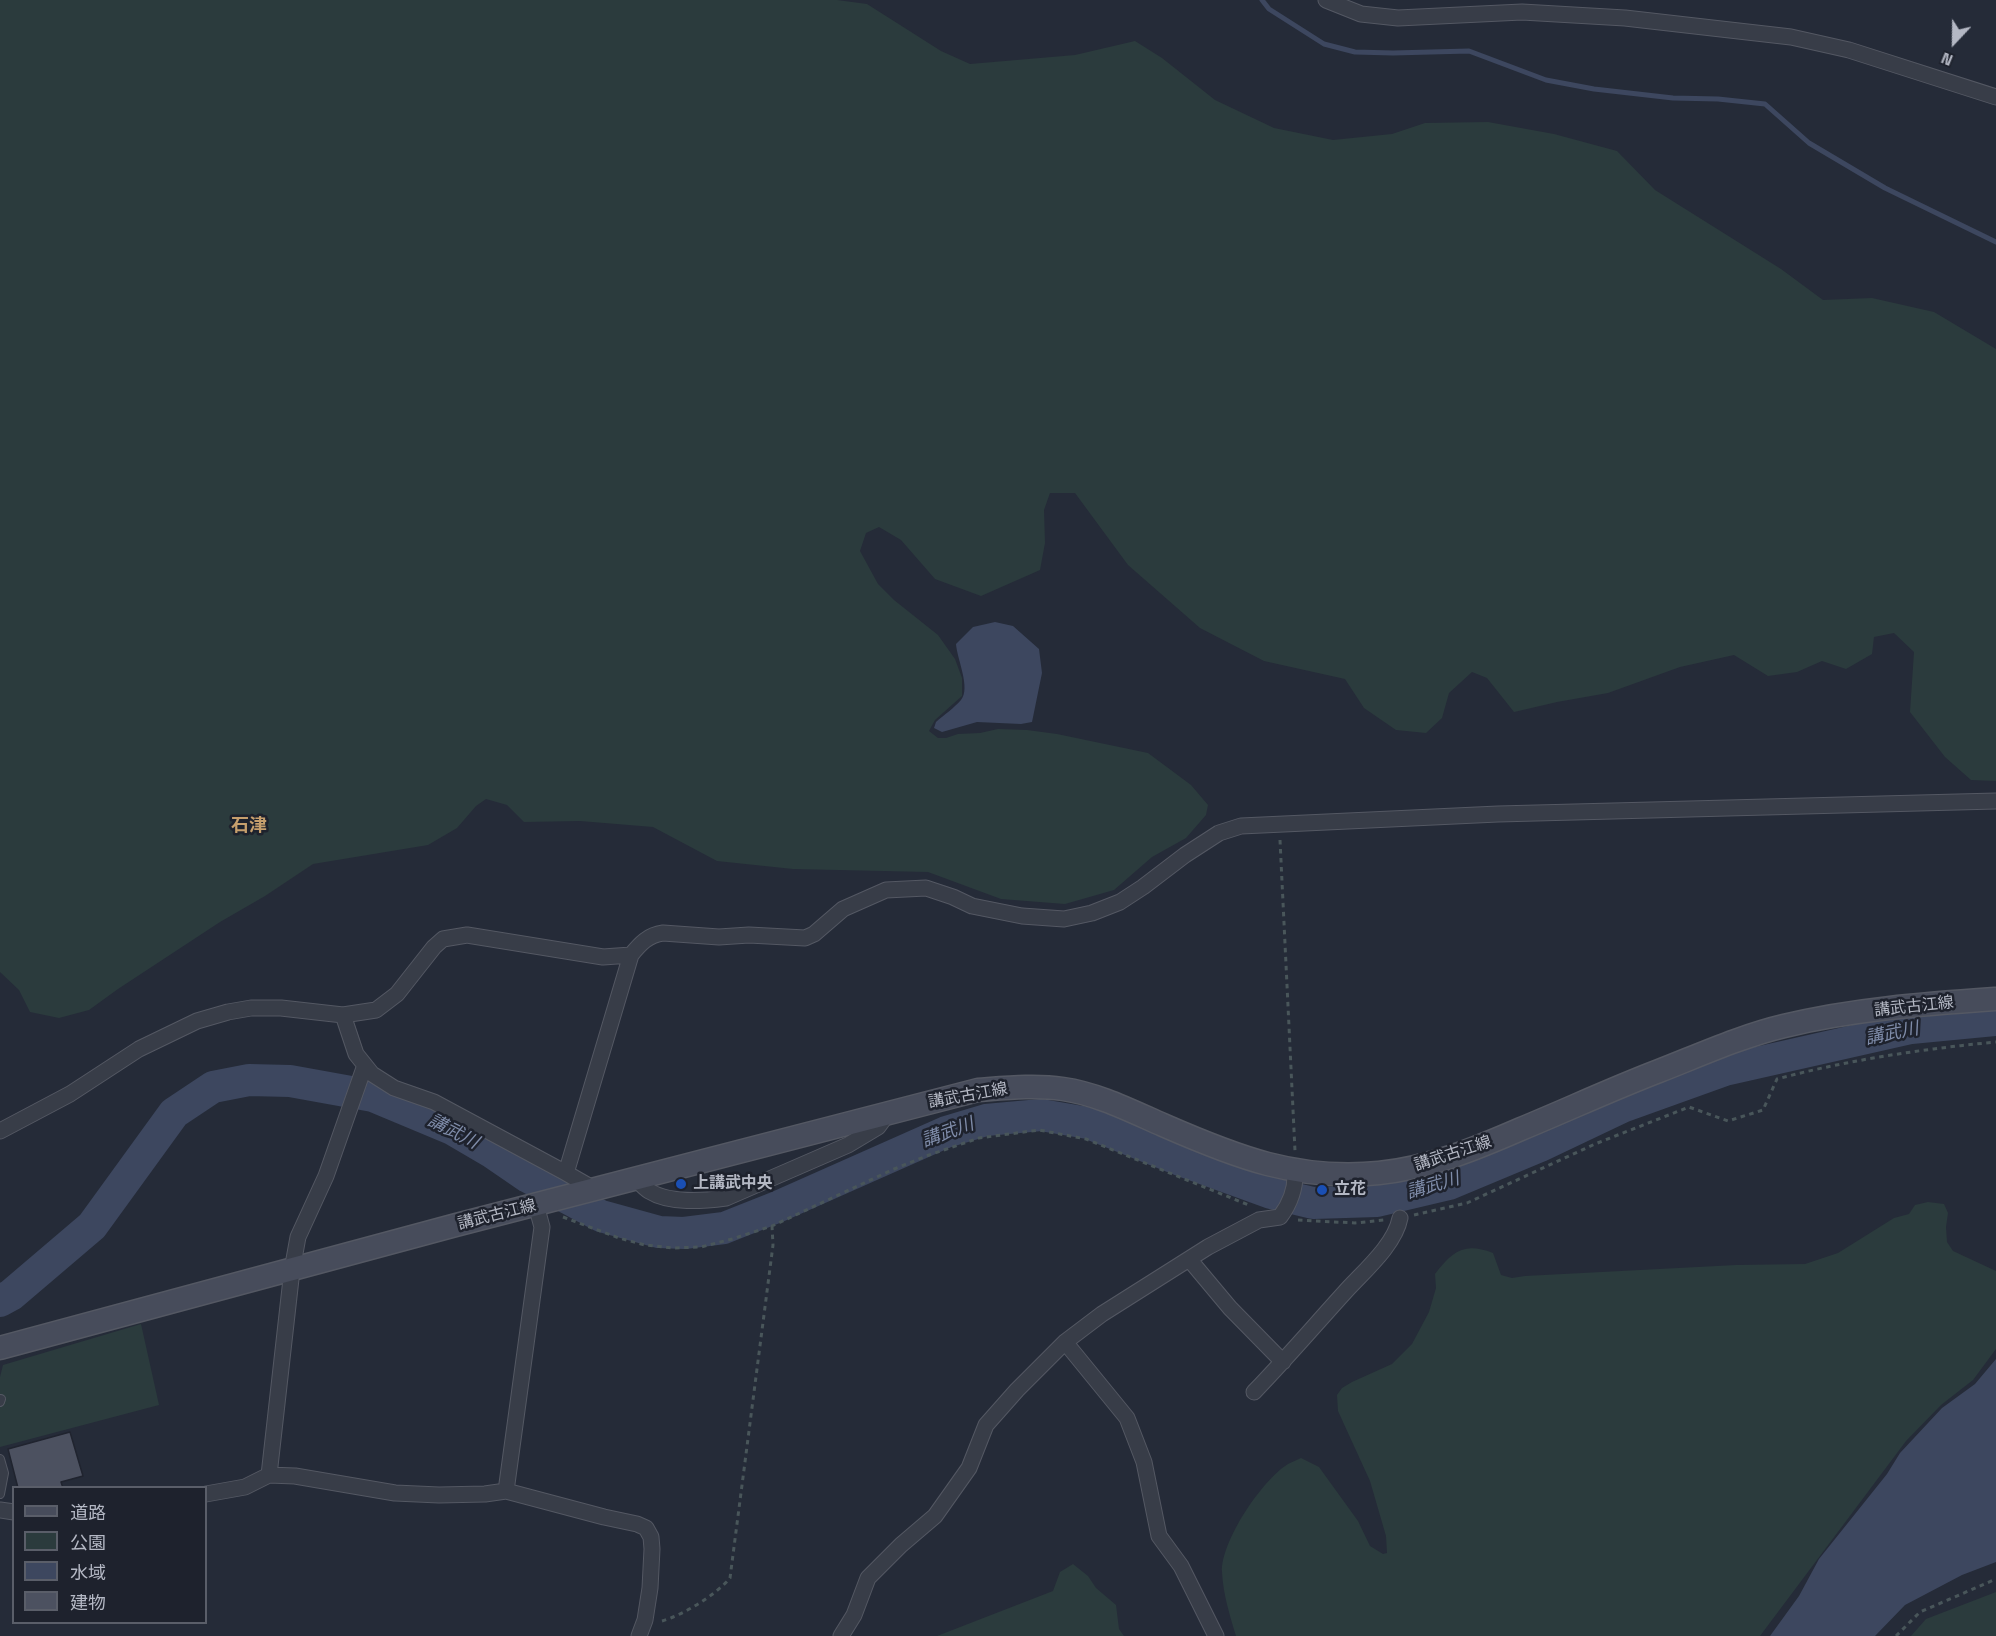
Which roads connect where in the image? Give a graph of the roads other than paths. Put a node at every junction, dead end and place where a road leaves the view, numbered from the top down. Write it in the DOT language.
graph roads {
  1 [pos="1326,0"];
  2 [pos="1996,97"];
  3 [pos="1996,801"];
  4 [pos="631,956"];
  5 [pos="1996,999"];
  6 [pos="343,1015"];
  7 [pos="365,1065"];
  8 [pos="889,1112"];
  9 [pos="0,1131"];
  10 [pos="566,1173"];
  11 [pos="635,1178"];
  12 [pos="1295,1180"];
  13 [pos="588,1190"];
  14 [pos="542,1203"];
  15 [pos="1400,1218"];
  16 [pos="1189,1259"];
  17 [pos="292,1270"];
  18 [pos="1065,1342"];
  19 [pos="0,1347"];
  20 [pos="1283,1362"];
  21 [pos="1254,1392"];
  22 [pos="0,1459"];
  23 [pos="269,1475"];
  24 [pos="506,1491"];
  25 [pos="0,1494"];
  26 [pos="207,1494"];
  27 [pos="639,1636"];
  28 [pos="841,1636"];
  29 [pos="1216,1636"];
  1 -- 2 [label="street"];
  3 -- 4 [label="street"];
  4 -- 6 [label="street"];
  4 -- 10 [label="street"];
  5 -- 12 [label="main road, 講武古江線"];
  6 -- 7 [label="street"];
  6 -- 9 [label="street"];
  7 -- 10 [label="street"];
  7 -- 17 [label="street"];
  8 -- 11 [label="main road, 講武古江線"];
  8 -- 11 [label="street"];
  8 -- 12 [label="main road, 講武古江線"];
  10 -- 13 [label="street"];
  11 -- 13 [label="main road, 講武古江線"];
  12 -- 16 [label="street"];
  13 -- 14 [label="main road, 講武古江線"];
  14 -- 17 [label="main road, 講武古江線"];
  14 -- 24 [label="street"];
  15 -- 20 [label="street"];
  16 -- 18 [label="street"];
  16 -- 20 [label="street"];
  17 -- 19 [label="main road, 講武古江線"];
  17 -- 23 [label="street"];
  18 -- 28 [label="street"];
  18 -- 29 [label="street"];
  20 -- 21 [label="street"];
  22 -- 25 [label="lane"];
  23 -- 24 [label="street"];
  23 -- 26 [label="street"];
  24 -- 27 [label="street"];
}
